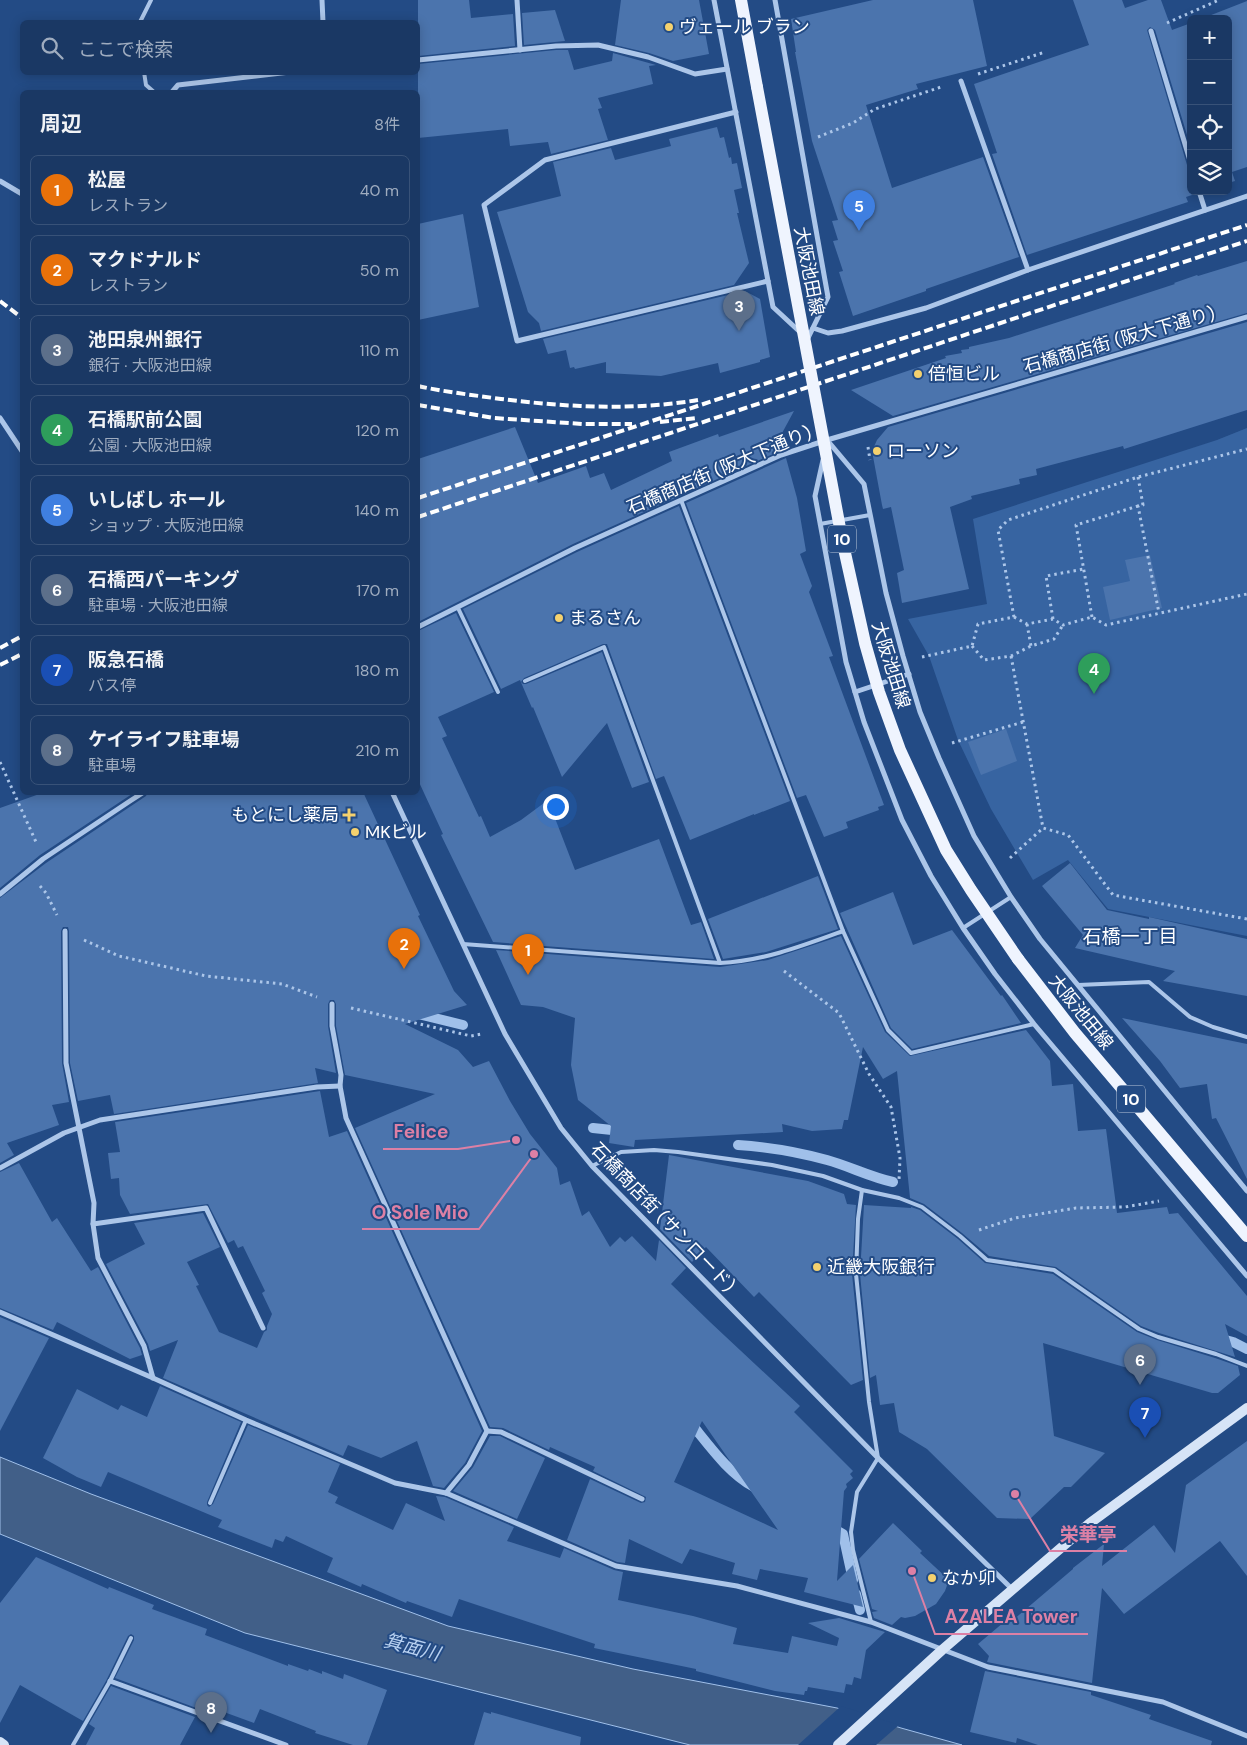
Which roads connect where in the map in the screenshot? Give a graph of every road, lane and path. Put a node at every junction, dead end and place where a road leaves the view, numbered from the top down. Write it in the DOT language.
graph roads {
  1 [pos="150,0"];
  2 [pos="322,0"];
  3 [pos="518,0"];
  4 [pos="714,0"];
  5 [pos="741,0"];
  6 [pos="775,0"];
  7 [pos="1219,0"];
  8 [pos="141,20"];
  9 [pos="323,20"];
  10 [pos="1151,31"];
  11 [pos="520,50"];
  12 [pos="1045,52"];
  13 [pos="420,60"];
  14 [pos="727,69"];
  15 [pos="144,75"];
  16 [pos="264,75"];
  17 [pos="960,81"];
  18 [pos="152,90"];
  19 [pos="174,90"];
  20 [pos="736,112"];
  21 [pos="801,144"];
  22 [pos="1187,151"];
  23 [pos="0,181"];
  24 [pos="20,193"];
  25 [pos="1200,195"];
  26 [pos="1247,196"];
  27 [pos="1205,210"];
  28 [pos="1028,270"];
  29 [pos="768,280"];
  30 [pos="1247,317"];
  31 [pos="813,328"];
  32 [pos="808,338"];
  33 [pos="0,418"];
  34 [pos="2,426"];
  35 [pos="865,429"];
  36 [pos="827,440"];
  37 [pos="20,448"];
  38 [pos="1247,449"];
  39 [pos="872,468"];
  40 [pos="1138,477"];
  41 [pos="681,500"];
  42 [pos="1138,506"];
  43 [pos="870,515"];
  44 [pos="820,524"];
  45 [pos="1084,570"];
  46 [pos="1247,594"];
  47 [pos="458,608"];
  48 [pos="1159,613"];
  49 [pos="1092,617"];
  50 [pos="1014,618"];
  51 [pos="1053,619"];
  52 [pos="1027,624"];
  53 [pos="1063,625"];
  54 [pos="420,626"];
  55 [pos="972,646"];
  56 [pos="1031,646"];
  57 [pos="916,651"];
  58 [pos="1011,656"];
  59 [pos="922,657"];
  60 [pos="924,666"];
  61 [pos="908,674"];
  62 [pos="525,681"];
  63 [pos="498,692"];
  64 [pos="855,692"];
  65 [pos="1023,722"];
  66 [pos="949,735"];
  67 [pos="952,743"];
  68 [pos="955,752"];
  69 [pos="0,762"];
  70 [pos="139,795"];
  71 [pos="393,795"];
  72 [pos="1043,828"];
  73 [pos="43,859"];
  74 [pos="1008,859"];
  75 [pos="29,871"];
  76 [pos="0,894"];
  77 [pos="1011,897"];
  78 [pos="1247,919"];
  79 [pos="963,928"];
  80 [pos="65,931"];
  81 [pos="843,931"];
  82 [pos="463,944"];
  83 [pos="765,957"];
  84 [pos="720,963"];
  85 [pos="1078,986"];
  86 [pos="332,1004"];
  87 [pos="1034,1024"];
  88 [pos="482,1034"];
  89 [pos="1247,1037"];
  90 [pos="340,1086"];
  91 [pos="79,1127"];
  92 [pos="592,1166"];
  93 [pos="0,1168"];
  94 [pos="862,1190"];
  95 [pos="1247,1191"];
  96 [pos="899,1198"];
  97 [pos="1180,1198"];
  98 [pos="92,1224"];
  99 [pos="960,1236"];
  100 [pos="1247,1236"];
  101 [pos="1247,1276"];
  102 [pos="0,1312"];
  103 [pos="263,1328"];
  104 [pos="1247,1366"];
  105 [pos="153,1378"];
  106 [pos="1247,1408"];
  107 [pos="246,1420"];
  108 [pos="487,1431"];
  109 [pos="878,1458"];
  110 [pos="446,1494"];
  111 [pos="642,1499"];
  112 [pos="210,1503"];
  113 [pos="1012,1589"];
  114 [pos="871,1622"];
  115 [pos="131,1638"];
  116 [pos="942,1650"];
  117 [pos="110,1681"];
  118 [pos="1247,1736"];
  119 [pos="0,1742"];
  120 [pos="4,1745"];
  121 [pos="73,1745"];
  122 [pos="286,1745"];
  123 [pos="838,1745"];
  1 -- 8 [label="lane"];
  2 -- 9 [label="street"];
  3 -- 11 [label="street"];
  4 -- 14 [label="street"];
  5 -- 100 [label="main road, 大阪池田線 / 10, bridge"];
  6 -- 21 [label="street"];
  7 -- 10 [label="path"];
  10 -- 22 [label="street"];
  11 -- 13 [label="street"];
  11 -- 14 [label="street"];
  12 -- 17 [label="path"];
  14 -- 20 [label="street"];
  15 -- 18 [label="lane"];
  16 -- 19 [label="street"];
  17 -- 21 [label="path"];
  17 -- 28 [label="street"];
  20 -- 29 [label="street"];
  20 -- 29 [label="street"];
  21 -- 31 [label="street"];
  23 -- 24 [label="street"];
  25 -- 27 [label="street"];
  26 -- 27 [label="street"];
  27 -- 28 [label="street"];
  28 -- 31 [label="street"];
  29 -- 32 [label="street"];
  30 -- 35 [label="street, 石橋商店街 (阪大下通り)"];
  31 -- 32 [label="street"];
  32 -- 36 [label="street"];
  33 -- 34 [label="street"];
  34 -- 37 [label="street"];
  35 -- 36 [label="street, 石橋商店街 (阪大下通り)"];
  35 -- 39 [label="path"];
  36 -- 41 [label="street, 石橋商店街 (阪大下通り)"];
  36 -- 43 [label="street"];
  36 -- 44 [label="street"];
  38 -- 40 [label="path"];
  40 -- 42 [label="path"];
  40 -- 50 [label="path"];
  41 -- 47 [label="street, 石橋商店街 (阪大下通り)"];
  41 -- 81 [label="lane"];
  42 -- 45 [label="path"];
  42 -- 48 [label="path"];
  43 -- 44 [label="lane"];
  43 -- 61 [label="street"];
  44 -- 64 [label="street"];
  45 -- 49 [label="path"];
  45 -- 51 [label="path"];
  46 -- 48 [label="path"];
  47 -- 54 [label="street, 石橋商店街 (阪大下通り)"];
  47 -- 63 [label="lane"];
  48 -- 49 [label="path"];
  49 -- 53 [label="path"];
  50 -- 52 [label="path"];
  50 -- 55 [label="path"];
  51 -- 52 [label="path"];
  51 -- 53 [label="path"];
  52 -- 56 [label="path"];
  53 -- 56 [label="path"];
  55 -- 58 [label="path"];
  55 -- 59 [label="path"];
  56 -- 58 [label="path"];
  57 -- 59 [label="path"];
  58 -- 65 [label="path"];
  59 -- 60 [label="path"];
  61 -- 64 [label="street"];
  61 -- 77 [label="street"];
  62 -- 84 [label="lane"];
  64 -- 79 [label="street"];
  65 -- 67 [label="path"];
  65 -- 72 [label="path"];
  66 -- 67 [label="path"];
  67 -- 68 [label="path"];
  69 -- 73 [label="path"];
  70 -- 73 [label="street"];
  71 -- 82 [label="street, 石橋商店街 (サンロード)"];
  72 -- 74 [label="path"];
  72 -- 78 [label="path"];
  73 -- 75 [label="street"];
  75 -- 76 [label="street"];
  75 -- 80 [label="path"];
  77 -- 79 [label="lane"];
  77 -- 85 [label="street"];
  79 -- 87 [label="street"];
  80 -- 86 [label="path"];
  80 -- 91 [label="street"];
  81 -- 83 [label="lane"];
  81 -- 87 [label="lane"];
  82 -- 84 [label="lane"];
  82 -- 92 [label="street, 石橋商店街 (サンロード)"];
  83 -- 84 [label="lane"];
  83 -- 96 [label="path"];
  85 -- 89 [label="lane"];
  85 -- 95 [label="street"];
  86 -- 88 [label="path"];
  86 -- 90 [label="street"];
  87 -- 97 [label="street"];
  90 -- 91 [label="street"];
  90 -- 108 [label="street"];
  91 -- 93 [label="street"];
  91 -- 98 [label="street"];
  92 -- 94 [label="lane"];
  92 -- 109 [label="street, 石橋商店街 (サンロード)"];
  94 -- 96 [label="lane"];
  94 -- 109 [label="lane"];
  96 -- 99 [label="lane"];
  97 -- 99 [label="path"];
  97 -- 101 [label="street"];
  98 -- 103 [label="street"];
  98 -- 105 [label="street"];
  99 -- 104 [label="lane"];
  102 -- 105 [label="street"];
  105 -- 107 [label="street"];
  106 -- 113 [label="street"];
  107 -- 110 [label="street"];
  107 -- 112 [label="lane"];
  108 -- 110 [label="street"];
  108 -- 111 [label="street"];
  109 -- 113 [label="street, 石橋商店街 (サンロード)"];
  109 -- 114 [label="lane"];
  110 -- 114 [label="street"];
  113 -- 116 [label="street"];
  114 -- 116 [label="street"];
  115 -- 117 [label="lane"];
  116 -- 118 [label="street"];
  116 -- 123 [label="street"];
  117 -- 121 [label="lane"];
  117 -- 122 [label="street"];
  119 -- 120 [label="street"];
}
